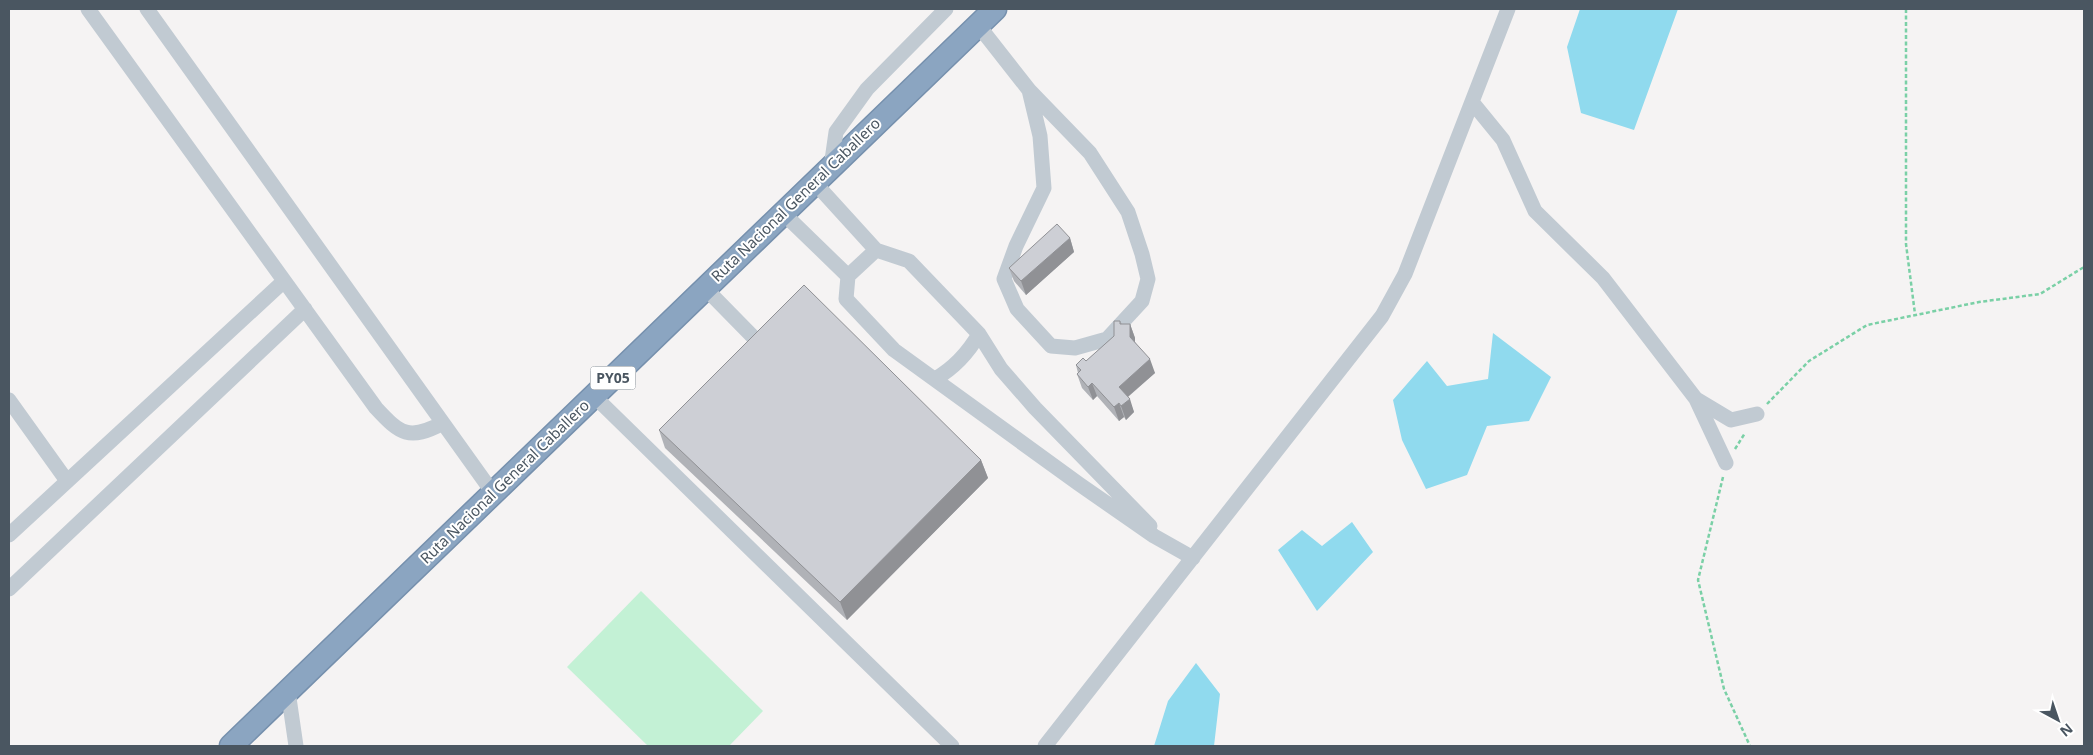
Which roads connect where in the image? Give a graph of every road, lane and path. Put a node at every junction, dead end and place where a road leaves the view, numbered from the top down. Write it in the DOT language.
graph roads {
  1 [pos="88,9"];
  2 [pos="147,9"];
  3 [pos="946,9"];
  4 [pos="995,9"];
  5 [pos="1508,9"];
  6 [pos="1906,9"];
  7 [pos="978,25"];
  8 [pos="1029,90"];
  9 [pos="1472,102"];
  10 [pos="831,167"];
  11 [pos="814,183"];
  12 [pos="783,214"];
  13 [pos="876,250"];
  14 [pos="2084,267"];
  15 [pos="848,276"];
  16 [pos="284,281"];
  17 [pos="705,288"];
  18 [pos="305,309"];
  19 [pos="1915,315"];
  20 [pos="979,334"];
  21 [pos="758,342"];
  22 [pos="935,379"];
  23 [pos="594,396"];
  24 [pos="1696,399"];
  25 [pos="9,400"];
  26 [pos="1757,414"];
  27 [pos="443,423"];
  28 [pos="1726,463"];
  29 [pos="67,481"];
  30 [pos="493,493"];
  31 [pos="9,535"];
  32 [pos="1162,540"];
  33 [pos="1193,558"];
  34 [pos="9,589"];
  35 [pos="288,691"];
  36 [pos="231,746"];
  37 [pos="296,746"];
  38 [pos="952,746"];
  39 [pos="1044,746"];
  40 [pos="1750,746"];
  1 -- 16 [label="street"];
  2 -- 27 [label="street"];
  3 -- 10 [label="street"];
  4 -- 7 [label="highway, Ruta Nacional General Caballero / PY05"];
  5 -- 9 [label="street"];
  6 -- 19 [label="path"];
  7 -- 8 [label="street"];
  7 -- 10 [label="highway, Ruta Nacional General Caballero / PY05"];
  8 -- 8 [label="street"];
  9 -- 24 [label="street"];
  9 -- 33 [label="street"];
  10 -- 11 [label="highway, Ruta Nacional General Caballero / PY05"];
  11 -- 12 [label="highway, Ruta Nacional General Caballero / PY05"];
  11 -- 13 [label="street"];
  12 -- 15 [label="street"];
  12 -- 17 [label="highway, Ruta Nacional General Caballero / PY05"];
  13 -- 15 [label="street"];
  13 -- 20 [label="street"];
  14 -- 19 [label="path"];
  15 -- 22 [label="street"];
  16 -- 18 [label="street"];
  16 -- 29 [label="street"];
  17 -- 21 [label="street"];
  17 -- 23 [label="highway, Ruta Nacional General Caballero / PY05"];
  18 -- 27 [label="street"];
  18 -- 34 [label="street"];
  19 -- 26 [label="path"];
  20 -- 22 [label="street"];
  20 -- 32 [label="street"];
  22 -- 32 [label="street"];
  23 -- 30 [label="highway, Ruta Nacional General Caballero / PY05"];
  23 -- 38 [label="street"];
  24 -- 26 [label="street"];
  24 -- 28 [label="street"];
  25 -- 29 [label="street"];
  26 -- 28 [label="path"];
  27 -- 30 [label="street"];
  28 -- 40 [label="path"];
  29 -- 31 [label="street"];
  30 -- 35 [label="highway, Ruta Nacional General Caballero / PY05"];
  32 -- 33 [label="street"];
  33 -- 39 [label="street"];
  35 -- 36 [label="highway, Ruta Nacional General Caballero / PY05"];
  35 -- 37 [label="street"];
}
